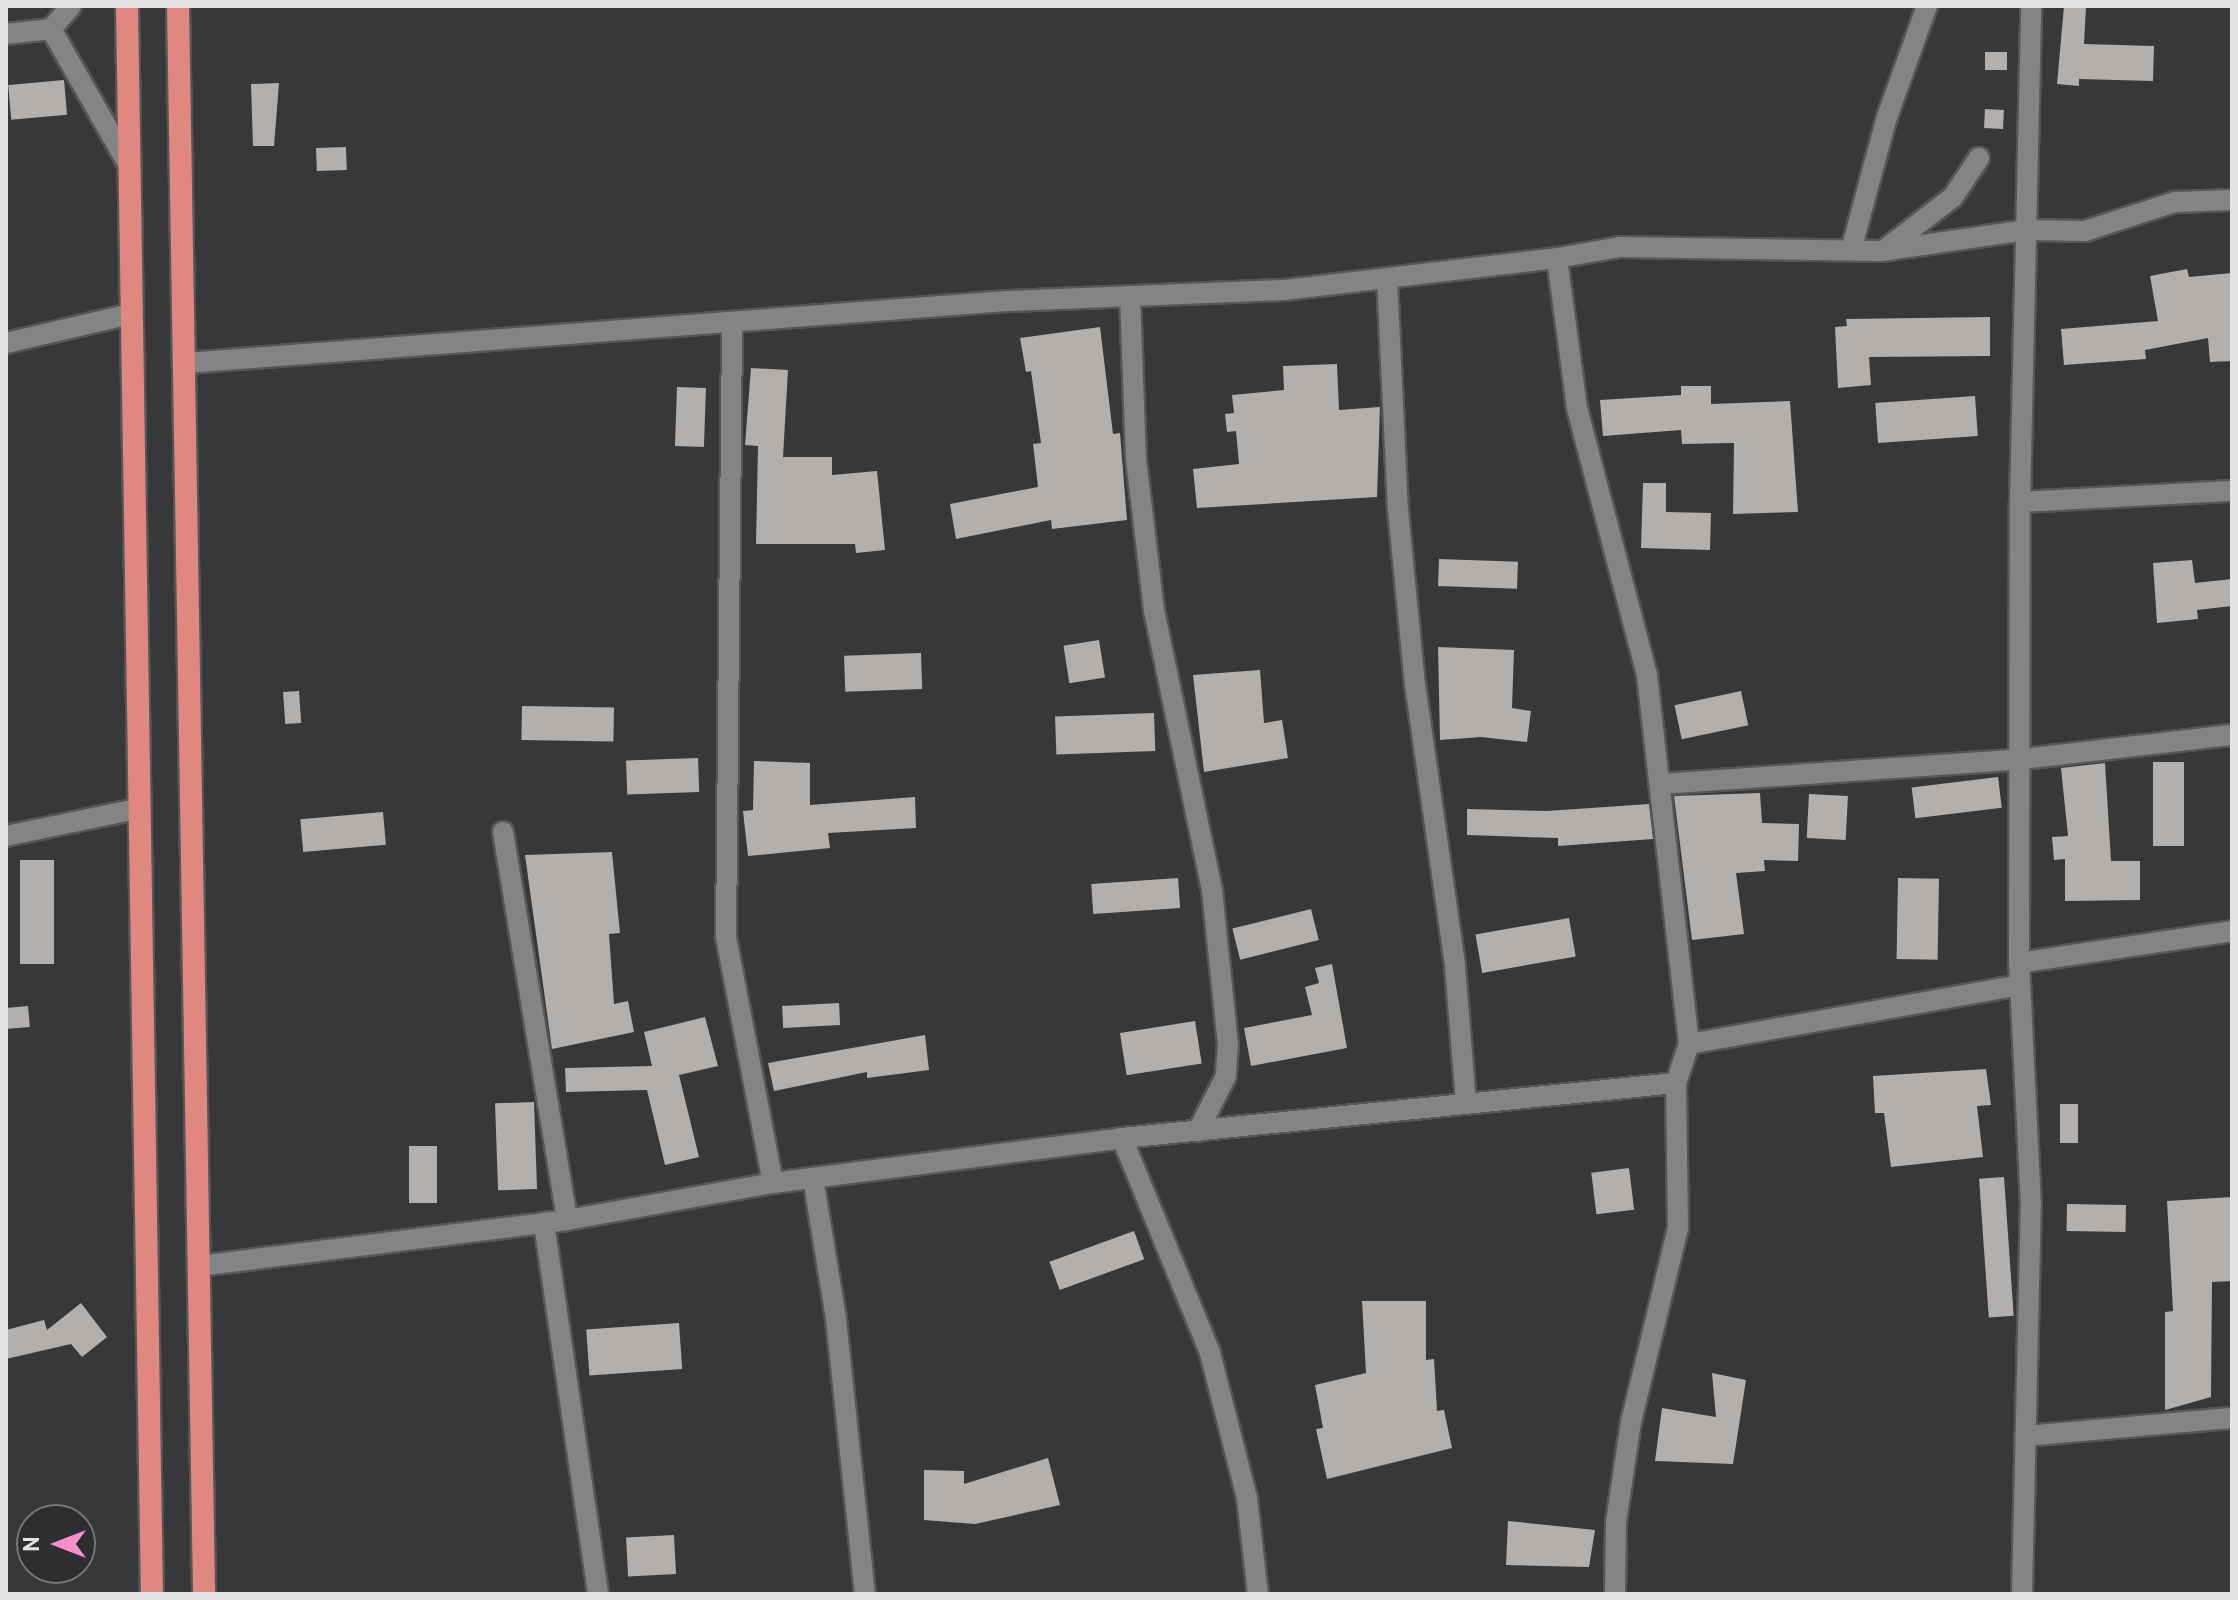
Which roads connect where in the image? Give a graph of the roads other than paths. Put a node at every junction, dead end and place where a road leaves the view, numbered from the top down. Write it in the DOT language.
graph roads {
  1 [pos="71,6"];
  2 [pos="127,6"];
  3 [pos="178,6"];
  4 [pos="1927,6"];
  5 [pos="2031,6"];
  6 [pos="51,29"];
  7 [pos="6,34"];
  8 [pos="1979,158"];
  9 [pos="127,162"];
  10 [pos="2232,200"];
  11 [pos="2027,230"];
  12 [pos="1851,250"];
  13 [pos="1881,251"];
  14 [pos="1557,258"];
  15 [pos="1387,278"];
  16 [pos="1130,296"];
  17 [pos="131,314"];
  18 [pos="732,325"];
  19 [pos="6,343"];
  20 [pos="186,363"];
  21 [pos="2232,491"];
  22 [pos="2020,502"];
  23 [pos="2232,735"];
  24 [pos="2023,759"];
  25 [pos="1660,784"];
  26 [pos="136,809"];
  27 [pos="503,832"];
  28 [pos="6,836"];
  29 [pos="2232,931"];
  30 [pos="2019,963"];
  31 [pos="2020,985"];
  32 [pos="1689,1044"];
  33 [pos="1676,1083"];
  34 [pos="1466,1104"];
  35 [pos="1198,1131"];
  36 [pos="1122,1138"];
  37 [pos="813,1178"];
  38 [pos="773,1183"];
  39 [pos="567,1220"];
  40 [pos="544,1223"];
  41 [pos="199,1266"];
  42 [pos="2232,1418"];
  43 [pos="2025,1436"];
  44 [pos="152,1594"];
  45 [pos="204,1594"];
  46 [pos="598,1594"];
  47 [pos="865,1594"];
  48 [pos="1258,1594"];
  49 [pos="1615,1594"];
  50 [pos="2022,1594"];
  1 -- 6 [label="street"];
  2 -- 9 [label="highway"];
  3 -- 20 [label="highway"];
  4 -- 12 [label="street"];
  5 -- 11 [label="street"];
  6 -- 7 [label="street"];
  6 -- 9 [label="street"];
  8 -- 13 [label="street"];
  9 -- 17 [label="highway"];
  10 -- 11 [label="street"];
  11 -- 13 [label="street"];
  11 -- 22 [label="street"];
  12 -- 13 [label="street"];
  12 -- 14 [label="street"];
  14 -- 15 [label="street"];
  14 -- 25 [label="street"];
  15 -- 16 [label="street"];
  15 -- 34 [label="street"];
  16 -- 18 [label="street"];
  16 -- 35 [label="street"];
  17 -- 19 [label="street"];
  17 -- 26 [label="highway"];
  18 -- 20 [label="street"];
  18 -- 38 [label="street"];
  20 -- 41 [label="highway"];
  21 -- 22 [label="street"];
  22 -- 24 [label="street"];
  23 -- 24 [label="street"];
  24 -- 25 [label="street"];
  24 -- 30 [label="street"];
  25 -- 32 [label="street"];
  26 -- 28 [label="street"];
  26 -- 44 [label="highway"];
  27 -- 39 [label="street"];
  29 -- 30 [label="street"];
  30 -- 31 [label="street"];
  31 -- 32 [label="street"];
  31 -- 43 [label="street"];
  32 -- 33 [label="street"];
  33 -- 34 [label="street"];
  33 -- 49 [label="street"];
  34 -- 35 [label="street"];
  35 -- 36 [label="street"];
  36 -- 37 [label="street"];
  36 -- 48 [label="street"];
  37 -- 38 [label="street"];
  37 -- 47 [label="street"];
  38 -- 39 [label="street"];
  39 -- 40 [label="street"];
  40 -- 41 [label="street"];
  40 -- 46 [label="street"];
  41 -- 45 [label="highway"];
  42 -- 43 [label="street"];
  43 -- 50 [label="street"];
}
